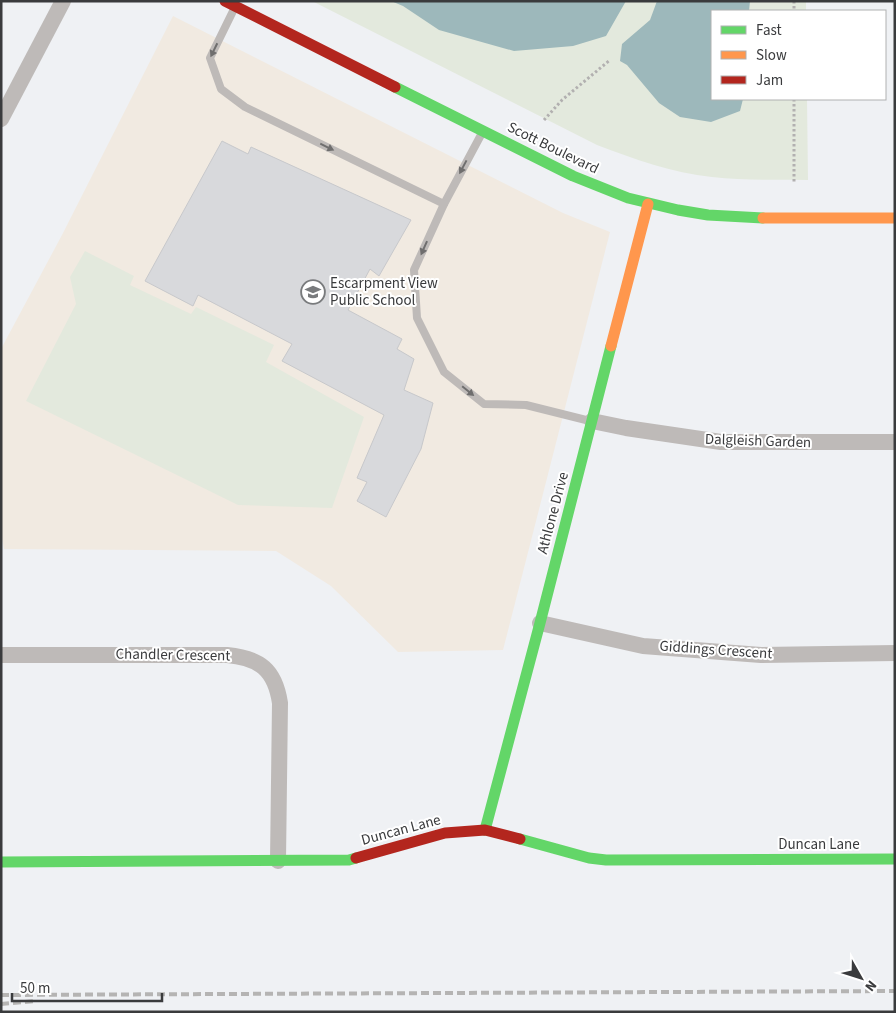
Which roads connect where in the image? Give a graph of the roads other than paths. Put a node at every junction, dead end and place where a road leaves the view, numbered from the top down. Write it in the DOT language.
graph roads {
  1 [pos="63,1"];
  2 [pos="230,4"];
  3 [pos="1,120"];
  4 [pos="483,131"];
  5 [pos="444,204"];
  6 [pos="648,204"];
  7 [pos="895,218"];
  8 [pos="592,421"];
  9 [pos="895,442"];
  10 [pos="540,623"];
  11 [pos="895,653"];
  12 [pos="1,655"];
  13 [pos="485,830"];
  14 [pos="895,859"];
  15 [pos="278,861"];
  16 [pos="1,862"];
  1 -- 3 [label="street"];
  2 -- 4 [label="street, Scott Boulevard"];
  2 -- 5 [label="lane, one-way"];
  4 -- 5 [label="lane, one-way"];
  4 -- 6 [label="street, Scott Boulevard"];
  5 -- 8 [label="lane, one-way"];
  6 -- 7 [label="street, Scott Boulevard"];
  6 -- 8 [label="street, Athlone Drive"];
  8 -- 9 [label="street, Dalgleish Garden"];
  8 -- 10 [label="street, Athlone Drive"];
  10 -- 11 [label="street, Giddings Crescent"];
  10 -- 13 [label="street, Athlone Drive"];
  12 -- 15 [label="street, Chandler Crescent"];
  13 -- 14 [label="street, Duncan Lane"];
  13 -- 15 [label="street, Duncan Lane"];
  15 -- 16 [label="street, Duncan Lane"];
}
